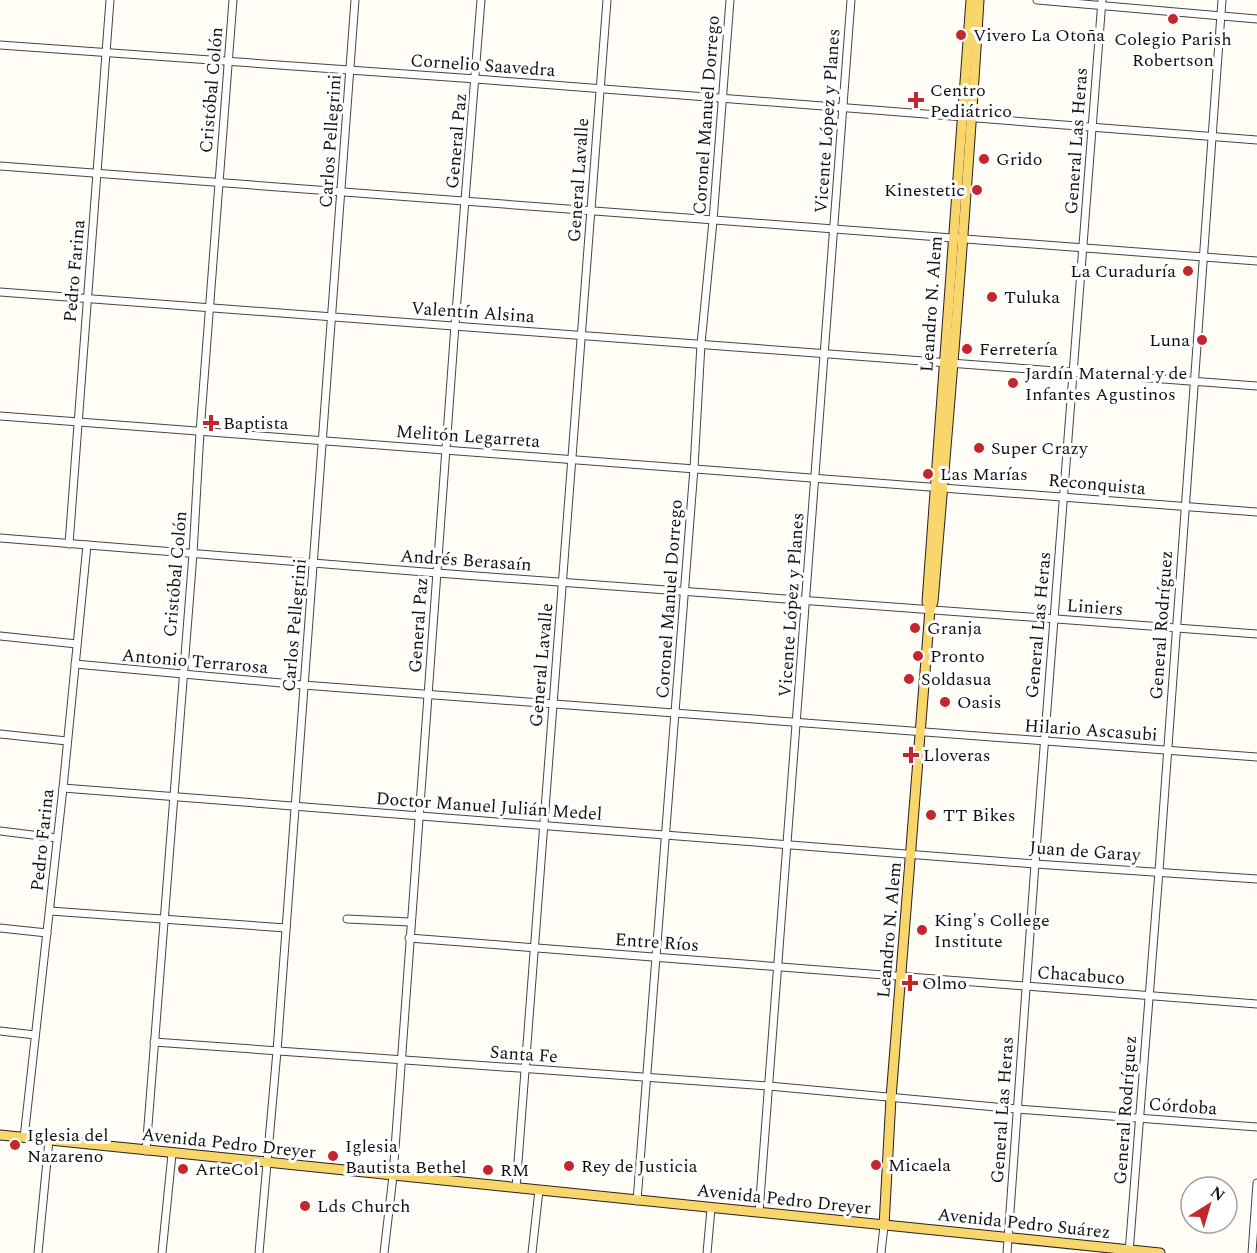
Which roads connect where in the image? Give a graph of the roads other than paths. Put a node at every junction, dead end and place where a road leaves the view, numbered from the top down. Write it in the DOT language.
graph roads {
  1 [pos="110,0"];
  2 [pos="233,0"];
  3 [pos="355,0"];
  4 [pos="482,0"];
  5 [pos="607,0"];
  6 [pos="730,0"];
  7 [pos="851,0"];
  8 [pos="971,0"];
  9 [pos="979,0"];
  10 [pos="1037,0"];
  11 [pos="1222,0"];
  12 [pos="1102,3"];
  13 [pos="1221,16"];
  14 [pos="1257,19"];
  15 [pos="0,45"];
  16 [pos="106,52"];
  17 [pos="228,61"];
  18 [pos="350,71"];
  19 [pos="476,79"];
  20 [pos="600,89"];
  21 [pos="722,99"];
  22 [pos="843,108"];
  23 [pos="967,117"];
  24 [pos="1092,128"];
  25 [pos="1212,137"];
  26 [pos="1257,140"];
  27 [pos="0,166"];
  28 [pos="97,173"];
  29 [pos="218,183"];
  30 [pos="342,192"];
  31 [pos="466,202"];
  32 [pos="591,212"];
  33 [pos="713,221"];
  34 [pos="834,230"];
  35 [pos="957,240"];
  36 [pos="1083,249"];
  37 [pos="1204,258"];
  38 [pos="1257,261"];
  39 [pos="0,292"];
  40 [pos="87,299"];
  41 [pos="210,308"];
  42 [pos="332,317"];
  43 [pos="455,325"];
  44 [pos="580,336"];
  45 [pos="701,344"];
  46 [pos="824,352"];
  47 [pos="947,364"];
  48 [pos="1073,373"];
  49 [pos="1195,381"];
  50 [pos="1257,386"];
  51 [pos="0,416"];
  52 [pos="78,422"];
  53 [pos="200,432"];
  54 [pos="322,442"];
  55 [pos="446,449"];
  56 [pos="571,459"];
  57 [pos="694,468"];
  58 [pos="815,479"];
  59 [pos="939,488"];
  60 [pos="1064,496"];
  61 [pos="1185,507"];
  62 [pos="1257,512"];
  63 [pos="0,538"];
  64 [pos="69,544"];
  65 [pos="87,545"];
  66 [pos="193,554"];
  67 [pos="314,563"];
  68 [pos="437,573"];
  69 [pos="563,582"];
  70 [pos="683,592"];
  71 [pos="806,600"];
  72 [pos="930,609"];
  73 [pos="1054,618"];
  74 [pos="1177,628"];
  75 [pos="1257,634"];
  76 [pos="0,636"];
  77 [pos="77,644"];
  78 [pos="75,664"];
  79 [pos="182,675"];
  80 [pos="303,685"];
  81 [pos="428,695"];
  82 [pos="553,704"];
  83 [pos="675,713"];
  84 [pos="797,721"];
  85 [pos="922,731"];
  86 [pos="0,734"];
  87 [pos="67,741"];
  88 [pos="1044,741"];
  89 [pos="1167,751"];
  90 [pos="1257,757"];
  91 [pos="63,788"];
  92 [pos="172,798"];
  93 [pos="295,807"];
  94 [pos="418,815"];
  95 [pos="544,826"];
  96 [pos="0,831"];
  97 [pos="666,835"];
  98 [pos="57,838"];
  99 [pos="787,843"];
  100 [pos="912,853"];
  101 [pos="1035,864"];
  102 [pos="1159,871"];
  103 [pos="1257,879"];
  104 [pos="50,911"];
  105 [pos="164,919"];
  106 [pos="347,919"];
  107 [pos="410,922"];
  108 [pos="0,928"];
  109 [pos="286,928"];
  110 [pos="47,933"];
  111 [pos="409,938"];
  112 [pos="535,947"];
  113 [pos="656,957"];
  114 [pos="779,966"];
  115 [pos="902,976"];
  116 [pos="1026,986"];
  117 [pos="1149,995"];
  118 [pos="1257,1004"];
  119 [pos="0,1031"];
  120 [pos="35,1035"];
  121 [pos="154,1042"];
  122 [pos="277,1051"];
  123 [pos="401,1061"];
  124 [pos="525,1069"];
  125 [pos="647,1077"];
  126 [pos="769,1086"];
  127 [pos="891,1098"];
  128 [pos="1017,1109"];
  129 [pos="1140,1118"];
  130 [pos="1257,1126"];
  131 [pos="0,1135"];
  132 [pos="24,1138"];
  133 [pos="49,1140"];
  134 [pos="146,1151"];
  135 [pos="172,1154"];
  136 [pos="267,1164"];
  137 [pos="393,1176"];
  138 [pos="1257,1183"];
  139 [pos="516,1188"];
  140 [pos="539,1190"];
  141 [pos="638,1200"];
  142 [pos="711,1209"];
  143 [pos="759,1212"];
  144 [pos="884,1226"];
  145 [pos="1009,1238"];
  146 [pos="1129,1251"];
  147 [pos="38,1253"];
  148 [pos="162,1253"];
  149 [pos="259,1253"];
  150 [pos="384,1253"];
  151 [pos="532,1253"];
  152 [pos="707,1253"];
  153 [pos="881,1253"];
  154 [pos="1007,1253"];
  155 [pos="1160,1253"];
  156 [pos="1252,1253"];
  1 -- 16 [label="street, Pedro Farina"];
  2 -- 17 [label="street, Cristóbal Colón"];
  3 -- 18 [label="street, Carlos Pellegrini"];
  4 -- 19 [label="street, General Paz"];
  5 -- 20 [label="street, General Lavalle"];
  6 -- 21 [label="street, Coronel Manuel Dorrego"];
  7 -- 22 [label="street, Vicente López y Planes"];
  8 -- 23 [label="main road, Leandro N. Alem"];
  9 -- 23 [label="main road, Leandro N. Alem"];
  10 -- 12 [label="street"];
  11 -- 13 [label="street, General Rodríguez"];
  12 -- 13 [label="street"];
  12 -- 24 [label="street, General Las Heras"];
  13 -- 14 [label="street"];
  13 -- 25 [label="street, General Rodríguez"];
  15 -- 16 [label="street, Cornelio Saavedra"];
  16 -- 17 [label="street, Cornelio Saavedra"];
  16 -- 28 [label="street, Pedro Farina"];
  17 -- 18 [label="street, Cornelio Saavedra"];
  17 -- 29 [label="street, Cristóbal Colón"];
  18 -- 19 [label="street, Cornelio Saavedra"];
  18 -- 30 [label="street, Carlos Pellegrini"];
  19 -- 20 [label="street, Cornelio Saavedra"];
  19 -- 31 [label="street, General Paz"];
  20 -- 21 [label="street, Cornelio Saavedra"];
  20 -- 32 [label="street, General Lavalle"];
  21 -- 22 [label="street, Cornelio Saavedra"];
  21 -- 33 [label="street, Coronel Manuel Dorrego"];
  22 -- 23 [label="street, Cornelio Saavedra"];
  22 -- 34 [label="street, Vicente López y Planes"];
  23 -- 24 [label="street, Cornelio Saavedra"];
  23 -- 35 [label="main road, Leandro N. Alem"];
  24 -- 25 [label="street, Cornelio Saavedra"];
  24 -- 36 [label="street, General Las Heras"];
  25 -- 26 [label="street, Cornelio Saavedra"];
  25 -- 37 [label="street, General Rodríguez"];
  27 -- 28 [label="street"];
  28 -- 29 [label="street"];
  28 -- 40 [label="street, Pedro Farina"];
  29 -- 30 [label="street"];
  29 -- 41 [label="street, Cristóbal Colón"];
  30 -- 31 [label="street"];
  30 -- 42 [label="street, Carlos Pellegrini"];
  31 -- 32 [label="street"];
  31 -- 43 [label="street, General Paz"];
  32 -- 33 [label="street"];
  32 -- 44 [label="street, General Lavalle"];
  33 -- 34 [label="street"];
  33 -- 45 [label="street, Coronel Manuel Dorrego"];
  34 -- 35 [label="street"];
  34 -- 46 [label="street, Vicente López y Planes"];
  35 -- 36 [label="street"];
  35 -- 47 [label="main road, Leandro N. Alem"];
  36 -- 37 [label="street"];
  36 -- 48 [label="street, General Las Heras"];
  37 -- 38 [label="street"];
  37 -- 49 [label="street, General Rodríguez"];
  39 -- 40 [label="street, Valentín Alsina"];
  40 -- 41 [label="street, Valentín Alsina"];
  40 -- 52 [label="street, Pedro Farina"];
  41 -- 42 [label="street, Valentín Alsina"];
  41 -- 53 [label="street, Cristóbal Colón"];
  42 -- 43 [label="street, Valentín Alsina"];
  42 -- 54 [label="street, Carlos Pellegrini"];
  43 -- 44 [label="street, Valentín Alsina"];
  43 -- 55 [label="street, General Paz"];
  44 -- 45 [label="street, Valentín Alsina"];
  44 -- 56 [label="street, General Lavalle"];
  45 -- 46 [label="street, Valentín Alsina"];
  45 -- 57 [label="street, Coronel Manuel Dorrego"];
  46 -- 47 [label="street, Valentín Alsina"];
  46 -- 58 [label="street, Vicente López y Planes"];
  47 -- 48 [label="street, Valentín Alsina"];
  47 -- 59 [label="main road, Leandro N. Alem"];
  48 -- 49 [label="street, Valentín Alsina"];
  48 -- 60 [label="street, General Las Heras"];
  49 -- 50 [label="street, Valentín Alsina"];
  49 -- 61 [label="street, General Rodríguez"];
  51 -- 52 [label="street, Melitón Legarreta"];
  52 -- 53 [label="street, Melitón Legarreta"];
  52 -- 64 [label="street, Pedro Farina"];
  53 -- 54 [label="street, Melitón Legarreta"];
  53 -- 66 [label="street, Cristóbal Colón"];
  54 -- 55 [label="street, Melitón Legarreta"];
  54 -- 67 [label="street, Carlos Pellegrini"];
  55 -- 56 [label="street, Melitón Legarreta"];
  55 -- 68 [label="street, General Paz"];
  56 -- 57 [label="street, Melitón Legarreta"];
  56 -- 69 [label="street, General Lavalle"];
  57 -- 58 [label="street, Melitón Legarreta"];
  57 -- 70 [label="street, Coronel Manuel Dorrego"];
  58 -- 59 [label="street, Melitón Legarreta"];
  58 -- 71 [label="street, Vicente López y Planes"];
  59 -- 60 [label="street, Reconquista"];
  59 -- 72 [label="main road, Leandro N. Alem"];
  60 -- 61 [label="street, Reconquista"];
  60 -- 73 [label="street, General Las Heras"];
  61 -- 62 [label="street, Reconquista"];
  61 -- 74 [label="street, General Rodríguez"];
  63 -- 64 [label="street, Andrés Berasaín"];
  64 -- 65 [label="street, Andrés Berasaín"];
  65 -- 66 [label="street, Andrés Berasaín"];
  65 -- 77 [label="street, Pedro Farina"];
  66 -- 67 [label="street, Andrés Berasaín"];
  66 -- 79 [label="street, Cristóbal Colón"];
  67 -- 68 [label="street, Andrés Berasaín"];
  67 -- 80 [label="street, Carlos Pellegrini"];
  68 -- 69 [label="street, Andrés Berasaín"];
  68 -- 81 [label="street, General Paz"];
  69 -- 70 [label="street, Andrés Berasaín"];
  69 -- 82 [label="street, General Lavalle"];
  70 -- 71 [label="street, Andrés Berasaín"];
  70 -- 83 [label="street, Coronel Manuel Dorrego"];
  71 -- 72 [label="street, Andrés Berasaín"];
  71 -- 84 [label="street, Vicente López y Planes"];
  72 -- 73 [label="street, Liniers"];
  72 -- 85 [label="main road, Leandro N. Alem"];
  73 -- 74 [label="street, Liniers"];
  73 -- 88 [label="street, General Las Heras"];
  74 -- 75 [label="street, Liniers"];
  74 -- 89 [label="street, General Rodríguez"];
  76 -- 77 [label="street"];
  77 -- 78 [label="street, Pedro Farina"];
  78 -- 79 [label="street, Antonio Terrarosa"];
  78 -- 87 [label="street, Pedro Farina"];
  79 -- 80 [label="street, Antonio Terrarosa"];
  79 -- 92 [label="street, Cristóbal Colón"];
  80 -- 81 [label="street, Antonio Terrarosa"];
  80 -- 93 [label="street, Carlos Pellegrini"];
  81 -- 82 [label="street, Antonio Terrarosa"];
  81 -- 94 [label="street, General Paz"];
  82 -- 83 [label="street, Antonio Terrarosa"];
  82 -- 95 [label="street, General Lavalle"];
  83 -- 84 [label="street, Antonio Terrarosa"];
  83 -- 97 [label="street, Coronel Manuel Dorrego"];
  84 -- 85 [label="street, Antonio Terrarosa"];
  84 -- 99 [label="street, Vicente López y Planes"];
  85 -- 88 [label="street, Hilario Ascasubi"];
  85 -- 100 [label="main road, Leandro N. Alem"];
  86 -- 87 [label="street"];
  87 -- 91 [label="street, Pedro Farina"];
  88 -- 89 [label="street, Hilario Ascasubi"];
  88 -- 101 [label="street, General Las Heras"];
  89 -- 90 [label="street, Hilario Ascasubi"];
  89 -- 102 [label="street, General Rodríguez"];
  91 -- 92 [label="street, Doctor Manuel Julián Medel"];
  91 -- 98 [label="street, Pedro Farina"];
  92 -- 93 [label="street, Doctor Manuel Julián Medel"];
  92 -- 105 [label="street, Cristóbal Colón"];
  93 -- 94 [label="street, Doctor Manuel Julián Medel"];
  93 -- 109 [label="street, Carlos Pellegrini"];
  94 -- 95 [label="street, Doctor Manuel Julián Medel"];
  94 -- 107 [label="street, General Paz"];
  95 -- 97 [label="street, Doctor Manuel Julián Medel"];
  95 -- 112 [label="street, General Lavalle"];
  96 -- 98 [label="street"];
  97 -- 99 [label="street, Doctor Manuel Julián Medel"];
  97 -- 113 [label="street, Coronel Manuel Dorrego"];
  98 -- 104 [label="street, Pedro Farina"];
  99 -- 100 [label="street, Doctor Manuel Julián Medel"];
  99 -- 114 [label="street, Vicente López y Planes"];
  100 -- 101 [label="street, Juan de Garay"];
  100 -- 115 [label="main road, Leandro N. Alem"];
  101 -- 102 [label="street, Juan de Garay"];
  101 -- 116 [label="street, General Las Heras"];
  102 -- 103 [label="street, Juan de Garay"];
  102 -- 117 [label="street, General Rodríguez"];
  104 -- 105 [label="street"];
  104 -- 110 [label="street, Pedro Farina"];
  105 -- 109 [label="street"];
  105 -- 121 [label="street, Cristóbal Colón"];
  106 -- 107 [label="street"];
  107 -- 111 [label="street, General Paz"];
  108 -- 110 [label="street"];
  109 -- 122 [label="street, Carlos Pellegrini"];
  110 -- 120 [label="street, Pedro Farina"];
  111 -- 112 [label="street, Entre Ríos"];
  111 -- 123 [label="street, General Paz"];
  112 -- 113 [label="street, Entre Ríos"];
  112 -- 124 [label="street, General Lavalle"];
  113 -- 114 [label="street, Entre Ríos"];
  113 -- 125 [label="street, Coronel Manuel Dorrego"];
  114 -- 115 [label="street, Entre Ríos"];
  114 -- 126 [label="street, Vicente López y Planes"];
  115 -- 116 [label="street, Chacabuco"];
  115 -- 127 [label="main road, Leandro N. Alem"];
  116 -- 117 [label="street, Chacabuco"];
  116 -- 128 [label="street, General Las Heras"];
  117 -- 118 [label="street, Chacabuco"];
  117 -- 129 [label="street, General Rodríguez"];
  119 -- 120 [label="street"];
  120 -- 132 [label="street, Pedro Farina"];
  121 -- 122 [label="street, Santa Fe"];
  121 -- 134 [label="street, Cristóbal Colón"];
  122 -- 123 [label="street, Santa Fe"];
  122 -- 136 [label="street, Carlos Pellegrini"];
  123 -- 124 [label="street, Santa Fe"];
  123 -- 137 [label="street, General Paz"];
  124 -- 125 [label="street, Santa Fe"];
  124 -- 139 [label="street, General Lavalle"];
  125 -- 126 [label="street, Santa Fe"];
  125 -- 141 [label="street, Coronel Manuel Dorrego"];
  126 -- 127 [label="street, Santa Fe"];
  126 -- 143 [label="street, Vicente López y Planes"];
  127 -- 128 [label="street, Córdoba"];
  127 -- 144 [label="main road, Leandro N. Alem"];
  128 -- 129 [label="street, Córdoba"];
  128 -- 145 [label="street, General Las Heras"];
  129 -- 130 [label="street, Córdoba"];
  129 -- 146 [label="street, General Rodríguez"];
  131 -- 132 [label="main road, Avenida Pedro Dreyer"];
  132 -- 133 [label="main road, Avenida Pedro Dreyer"];
  133 -- 134 [label="main road, Avenida Pedro Dreyer"];
  133 -- 147 [label="street"];
  134 -- 135 [label="main road, Avenida Pedro Dreyer"];
  135 -- 136 [label="main road, Avenida Pedro Dreyer"];
  135 -- 148 [label="street"];
  136 -- 137 [label="main road, Avenida Pedro Dreyer"];
  136 -- 149 [label="street, Carlos Pellegrini"];
  137 -- 139 [label="main road, Avenida Pedro Dreyer"];
  137 -- 150 [label="street, General Paz"];
  138 -- 156 [label="street"];
  139 -- 140 [label="main road, Avenida Pedro Dreyer"];
  140 -- 141 [label="main road, Avenida Pedro Dreyer"];
  140 -- 151 [label="street"];
  141 -- 142 [label="main road, Avenida Pedro Dreyer"];
  142 -- 143 [label="main road, Avenida Pedro Dreyer"];
  142 -- 152 [label="street"];
  143 -- 144 [label="main road, Avenida Pedro Dreyer"];
  144 -- 145 [label="main road, Avenida Pedro Suárez"];
  144 -- 153 [label="street, Leandro N. Alem"];
  145 -- 146 [label="main road, Avenida Pedro Suárez"];
  145 -- 154 [label="street, General Las Heras"];
  146 -- 155 [label="main road, Avenida Pedro Suárez"];
}
